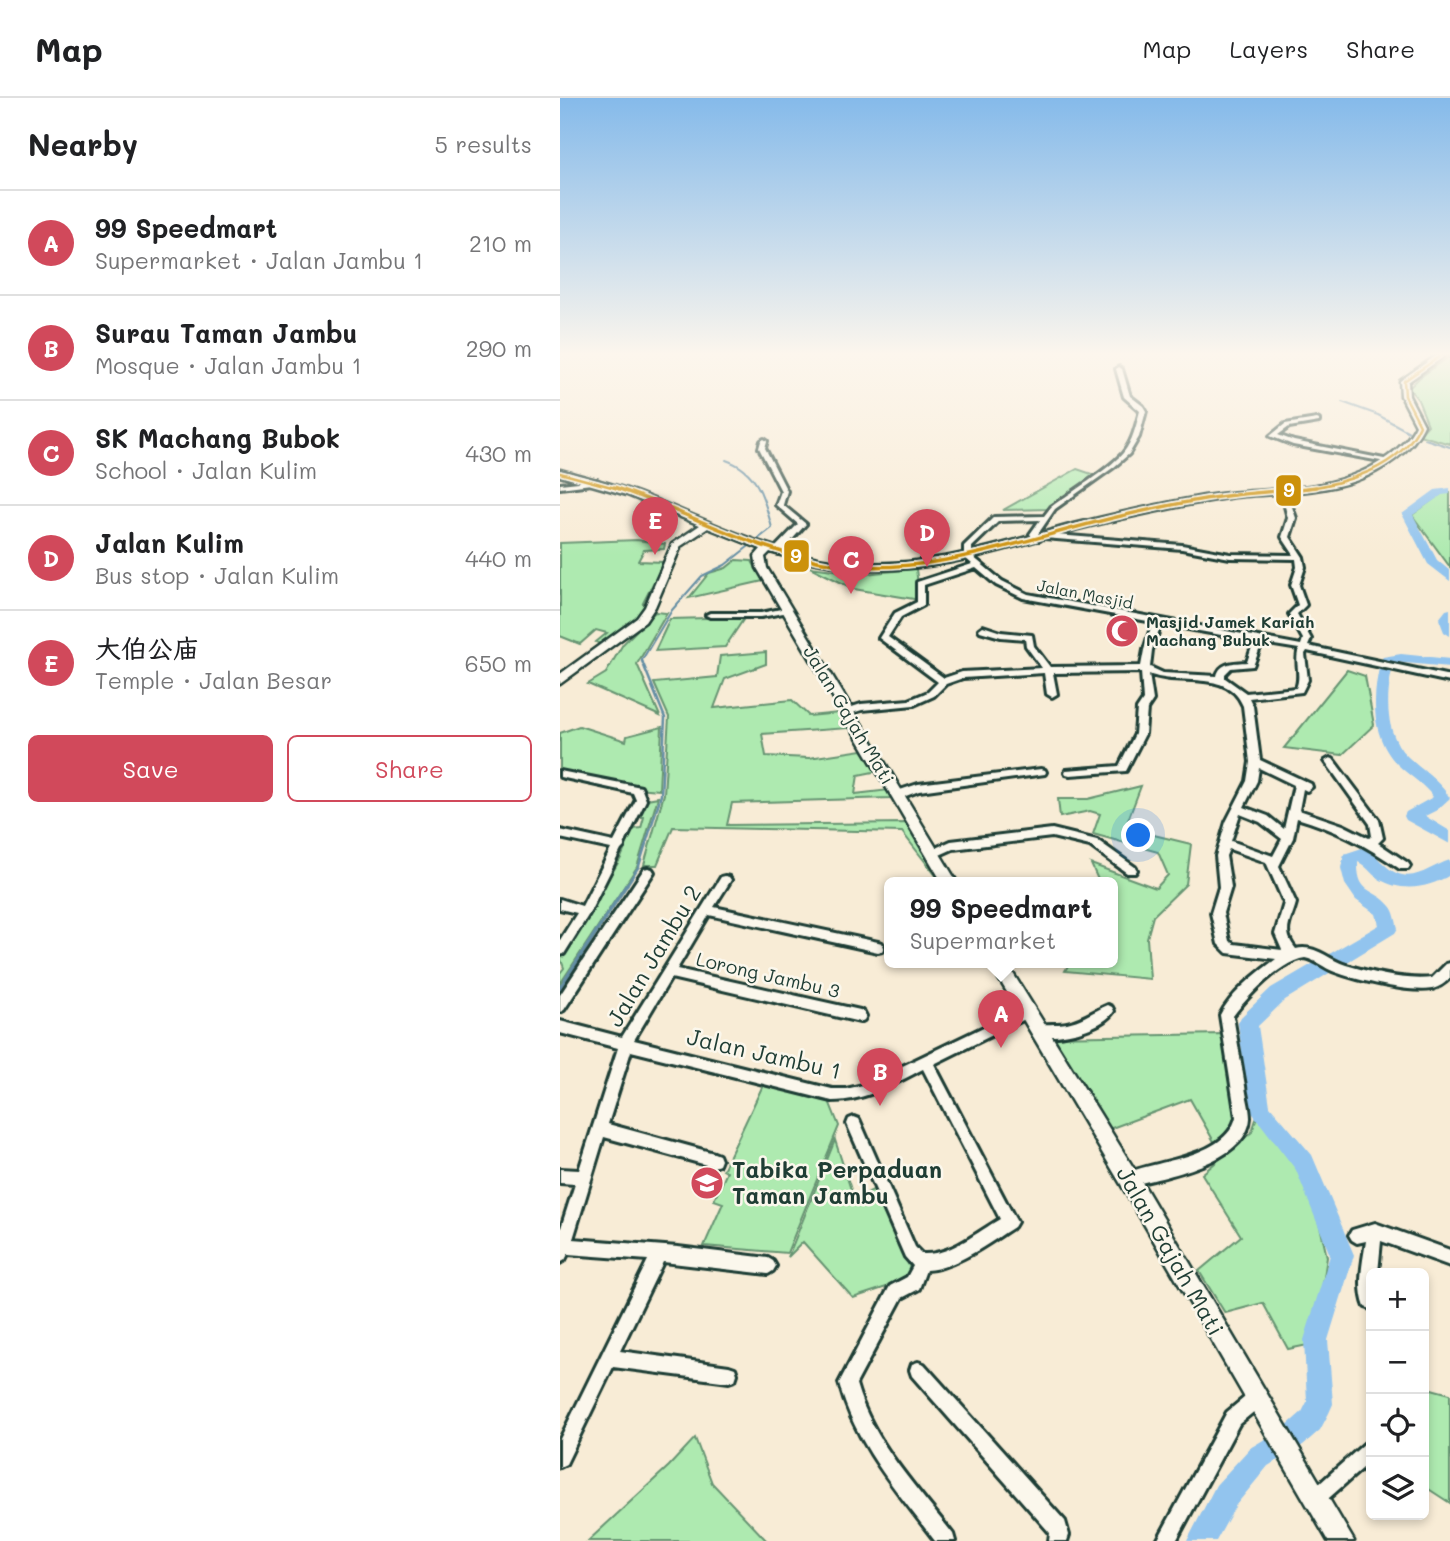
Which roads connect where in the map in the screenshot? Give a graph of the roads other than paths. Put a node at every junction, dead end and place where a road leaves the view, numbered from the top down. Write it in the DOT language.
graph roads {
  1 [pos="1141,420"];
  2 [pos="1417,420"];
  3 [pos="1317,421"];
  4 [pos="764,441"];
  5 [pos="1386,460"];
  6 [pos="560,473"];
  7 [pos="597,482"];
  8 [pos="560,485"];
  9 [pos="1284,491"];
  10 [pos="1046,519"];
  11 [pos="706,525"];
  12 [pos="1041,537"];
  13 [pos="762,547"];
  14 [pos="1299,556"];
  15 [pos="972,561"];
  16 [pos="786,610"];
  17 [pos="710,615"];
  18 [pos="1157,622"];
  19 [pos="983,629"];
  20 [pos="1258,640"];
  21 [pos="1304,648"];
  22 [pos="1048,670"];
  23 [pos="1146,670"];
  24 [pos="1221,679"];
  25 [pos="1450,679"];
  26 [pos="560,680"];
  27 [pos="943,682"];
  28 [pos="1052,694"];
  29 [pos="1244,696"];
  30 [pos="846,712"];
  31 [pos="1330,761"];
  32 [pos="1255,762"];
  33 [pos="1041,772"];
  34 [pos="1070,772"];
  35 [pos="560,774"];
  36 [pos="898,795"];
  37 [pos="1238,808"];
  38 [pos="1295,813"];
  39 [pos="560,834"];
  40 [pos="1288,838"];
  41 [pos="1371,842"];
  42 [pos="1225,843"];
  43 [pos="619,847"];
  44 [pos="933,854"];
  45 [pos="1275,864"];
  46 [pos="1404,866"];
  47 [pos="1131,870"];
  48 [pos="648,872"];
  49 [pos="947,877"];
  50 [pos="725,880"];
  51 [pos="560,904"];
  52 [pos="706,910"];
  53 [pos="585,911"];
  54 [pos="878,947"];
  55 [pos="560,950"];
  56 [pos="1294,956"];
  57 [pos="1001,968"];
  58 [pos="1450,968"];
  59 [pos="668,972"];
  60 [pos="560,1006"];
  61 [pos="1108,1011"];
  62 [pos="1027,1012"];
  63 [pos="860,1016"];
  64 [pos="560,1027"];
  65 [pos="1038,1030"];
  66 [pos="626,1042"];
  67 [pos="926,1061"];
  68 [pos="854,1124"];
  69 [pos="600,1129"];
  70 [pos="714,1160"];
  71 [pos="560,1176"];
  72 [pos="585,1178"];
  73 [pos="1129,1179"];
  74 [pos="1375,1231"];
  75 [pos="1357,1234"];
  76 [pos="562,1250"];
  77 [pos="659,1254"];
  78 [pos="1450,1258"];
  79 [pos="922,1262"];
  80 [pos="768,1266"];
  81 [pos="1370,1268"];
  82 [pos="608,1358"];
  83 [pos="918,1370"];
  84 [pos="729,1374"];
  85 [pos="1261,1407"];
  86 [pos="1366,1454"];
  87 [pos="560,1458"];
  88 [pos="1316,1499"];
  89 [pos="946,1541"];
  90 [pos="1059,1541"];
  91 [pos="1166,1541"];
  92 [pos="1342,1541"];
  1 -- 10 [label="street"];
  2 -- 5 [label="main road"];
  3 -- 5 [label="street"];
  4 -- 13 [label="street"];
  5 -- 9 [label="main road"];
  6 -- 7 [label="main road"];
  7 -- 8 [label="street"];
  7 -- 11 [label="main road"];
  9 -- 12 [label="main road"];
  9 -- 14 [label="street"];
  10 -- 12 [label="street"];
  10 -- 15 [label="street"];
  11 -- 13 [label="main road"];
  11 -- 26 [label="main road"];
  12 -- 14 [label="street"];
  12 -- 15 [label="main road"];
  13 -- 15 [label="main road"];
  13 -- 16 [label="main road, Jalan Gajah Mati"];
  14 -- 21 [label="street"];
  15 -- 18 [label="street, Jalan Masjid"];
  15 -- 27 [label="street"];
  16 -- 17 [label="street"];
  16 -- 30 [label="main road, Jalan Gajah Mati"];
  18 -- 20 [label="street, Jalan Masjid"];
  18 -- 23 [label="street"];
  19 -- 22 [label="street"];
  20 -- 21 [label="street, Jalan Masjid"];
  20 -- 24 [label="street"];
  21 -- 25 [label="street, Jalan Masjid"];
  21 -- 29 [label="street"];
  22 -- 23 [label="street"];
  22 -- 27 [label="street"];
  22 -- 28 [label="street"];
  23 -- 24 [label="street"];
  23 -- 34 [label="street"];
  24 -- 29 [label="street"];
  27 -- 30 [label="street"];
  29 -- 32 [label="street"];
  30 -- 36 [label="main road, Jalan Gajah Mati"];
  31 -- 41 [label="street"];
  32 -- 37 [label="street"];
  32 -- 38 [label="street"];
  33 -- 36 [label="street"];
  35 -- 43 [label="street"];
  36 -- 44 [label="main road, Jalan Gajah Mati"];
  37 -- 40 [label="street"];
  37 -- 42 [label="street"];
  38 -- 40 [label="street"];
  38 -- 41 [label="street"];
  39 -- 43 [label="street"];
  40 -- 45 [label="street"];
  41 -- 46 [label="street"];
  42 -- 45 [label="street"];
  42 -- 56 [label="street"];
  43 -- 53 [label="street"];
  44 -- 47 [label="street"];
  44 -- 49 [label="main road, Jalan Gajah Mati"];
  45 -- 56 [label="street"];
  48 -- 60 [label="street"];
  50 -- 52 [label="street, Jalan Jambu 2"];
  51 -- 53 [label="street"];
  52 -- 54 [label="street"];
  52 -- 59 [label="street, Jalan Jambu 2"];
  53 -- 55 [label="street"];
  56 -- 58 [label="street"];
  56 -- 73 [label="street"];
  57 -- 62 [label="main road, Jalan Gajah Mati"];
  59 -- 63 [label="street, Lorong Jambu 3"];
  59 -- 66 [label="street, Jalan Jambu 2"];
  61 -- 65 [label="street"];
  62 -- 65 [label="main road, Jalan Gajah Mati"];
  62 -- 67 [label="street, Jalan Jambu 1"];
  64 -- 66 [label="street, Jalan Jambu 1"];
  65 -- 73 [label="main road, Jalan Gajah Mati"];
  66 -- 67 [label="street, Jalan Jambu 1"];
  66 -- 69 [label="street, Jalan Jambu 2"];
  67 -- 79 [label="street"];
  68 -- 79 [label="street"];
  69 -- 70 [label="street"];
  69 -- 72 [label="street, Jalan Jambu 2"];
  71 -- 72 [label="street"];
  72 -- 76 [label="street, Jalan Jambu 2"];
  73 -- 85 [label="main road, Jalan Gajah Mati"];
  74 -- 75 [label="street"];
  74 -- 78 [label="street"];
  74 -- 81 [label="street"];
  76 -- 77 [label="street"];
  77 -- 80 [label="street"];
  77 -- 82 [label="street"];
  79 -- 89 [label="street"];
  82 -- 84 [label="street"];
  82 -- 87 [label="street"];
  83 -- 90 [label="street"];
  85 -- 88 [label="main road, Jalan Gajah Mati"];
  85 -- 91 [label="street"];
  86 -- 88 [label="street"];
  88 -- 92 [label="main road, Jalan Gajah Mati"];
}
